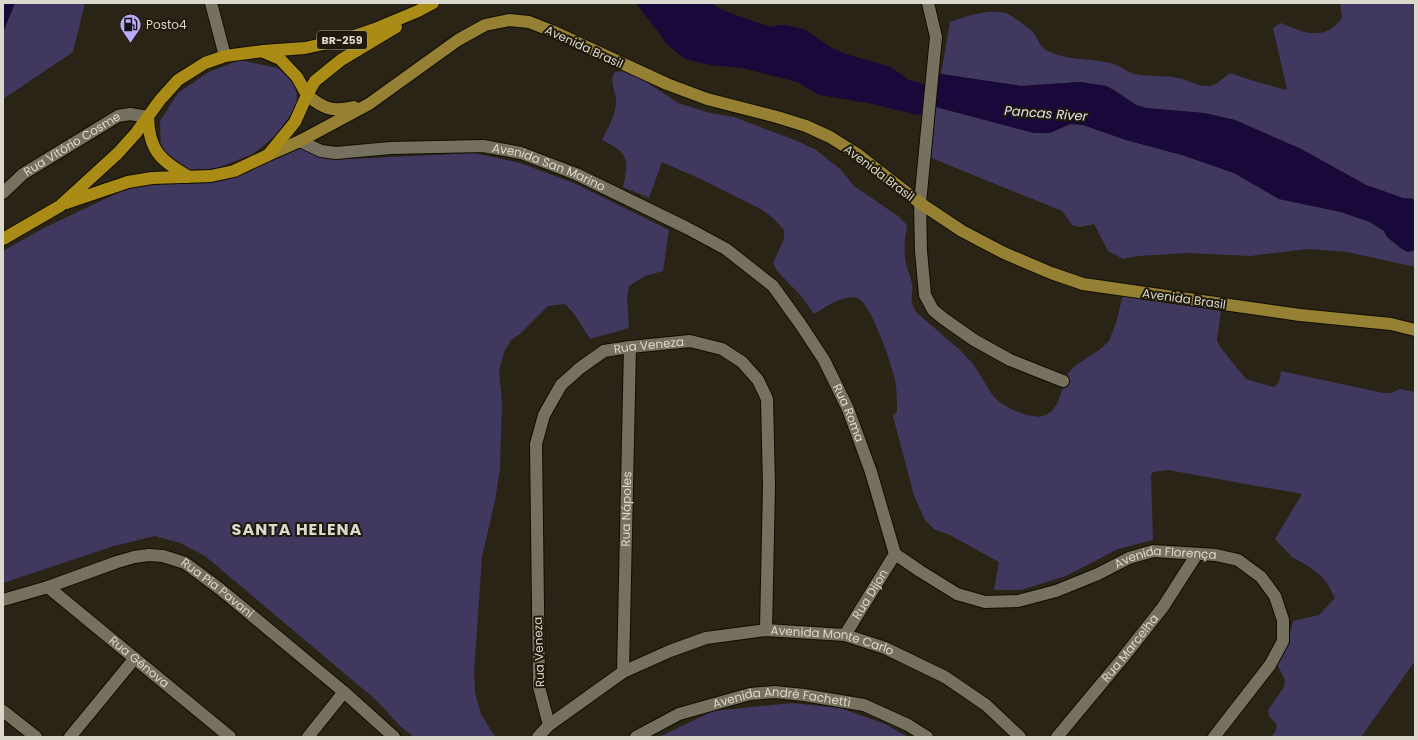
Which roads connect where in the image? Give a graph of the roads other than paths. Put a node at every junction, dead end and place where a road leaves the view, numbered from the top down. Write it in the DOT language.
graph roads {
  1 [pos="211,3"];
  2 [pos="433,3"];
  3 [pos="928,3"];
  4 [pos="418,11"];
  5 [pos="263,51"];
  6 [pos="225,56"];
  7 [pos="307,94"];
  8 [pos="369,104"];
  9 [pos="148,117"];
  10 [pos="300,141"];
  11 [pos="268,155"];
  12 [pos="189,177"];
  13 [pos="3,193"];
  14 [pos="920,203"];
  15 [pos="60,206"];
  16 [pos="3,239"];
  17 [pos="773,286"];
  18 [pos="1415,330"];
  19 [pos="630,347"];
  20 [pos="1063,381"];
  21 [pos="895,554"];
  22 [pos="1197,554"];
  23 [pos="48,587"];
  24 [pos="3,600"];
  25 [pos="766,630"];
  26 [pos="845,635"];
  27 [pos="135,658"];
  28 [pos="623,672"];
  29 [pos="344,692"];
  30 [pos="3,711"];
  31 [pos="550,725"];
  32 [pos="36,737"];
  33 [pos="70,737"];
  34 [pos="230,737"];
  35 [pos="308,737"];
  36 [pos="394,737"];
  37 [pos="538,737"];
  38 [pos="636,737"];
  39 [pos="927,737"];
  40 [pos="1020,737"];
  41 [pos="1057,737"];
  42 [pos="1214,737"];
  1 -- 6 [label="street"];
  2 -- 4 [label="highway, BR-259"];
  3 -- 14 [label="street"];
  4 -- 5 [label="highway, BR-259"];
  4 -- 7 [label="highway, BR-259"];
  5 -- 6 [label="highway, BR-259"];
  5 -- 7 [label="highway"];
  6 -- 9 [label="highway, BR-259"];
  7 -- 8 [label="main road, Avenida Brasil"];
  7 -- 11 [label="highway, BR-259"];
  8 -- 10 [label="main road, Avenida Brasil"];
  8 -- 14 [label="main road, Avenida Brasil"];
  9 -- 12 [label="highway"];
  9 -- 13 [label="street, Rua Vitório Cosme"];
  9 -- 15 [label="highway, BR-259"];
  10 -- 11 [label="main road, Avenida Brasil"];
  10 -- 17 [label="street, Avenida San Marino"];
  11 -- 12 [label="highway, BR-259"];
  12 -- 15 [label="highway, BR-259"];
  14 -- 18 [label="main road, Avenida Brasil"];
  14 -- 20 [label="street"];
  15 -- 16 [label="highway, BR-259"];
  17 -- 21 [label="street, Rua Roma"];
  19 -- 25 [label="street, Rua Veneza"];
  19 -- 28 [label="street, Rua Nápoles"];
  19 -- 31 [label="street, Rua Veneza"];
  21 -- 22 [label="street, Avenida Florença"];
  21 -- 26 [label="street, Rua Dijon"];
  22 -- 41 [label="street, Rua Marcelha"];
  22 -- 42 [label="street, Avenida Florença"];
  23 -- 24 [label="street, Rua Pia Pavani"];
  23 -- 27 [label="street, Rua Gênova"];
  23 -- 29 [label="street, Rua Pia Pavani"];
  25 -- 26 [label="street, Avenida Monte Carlo"];
  25 -- 28 [label="street, Avenida Monte Carlo"];
  26 -- 40 [label="street, Avenida Monte Carlo"];
  27 -- 33 [label="street"];
  27 -- 34 [label="street, Rua Gênova"];
  28 -- 31 [label="street, Avenida Monte Carlo"];
  29 -- 35 [label="street"];
  29 -- 36 [label="street, Rua Pia Pavani"];
  30 -- 32 [label="street"];
  31 -- 37 [label="street, Avenida Monte Carlo"];
  38 -- 39 [label="street, Avenida André Fachetti"];
}
